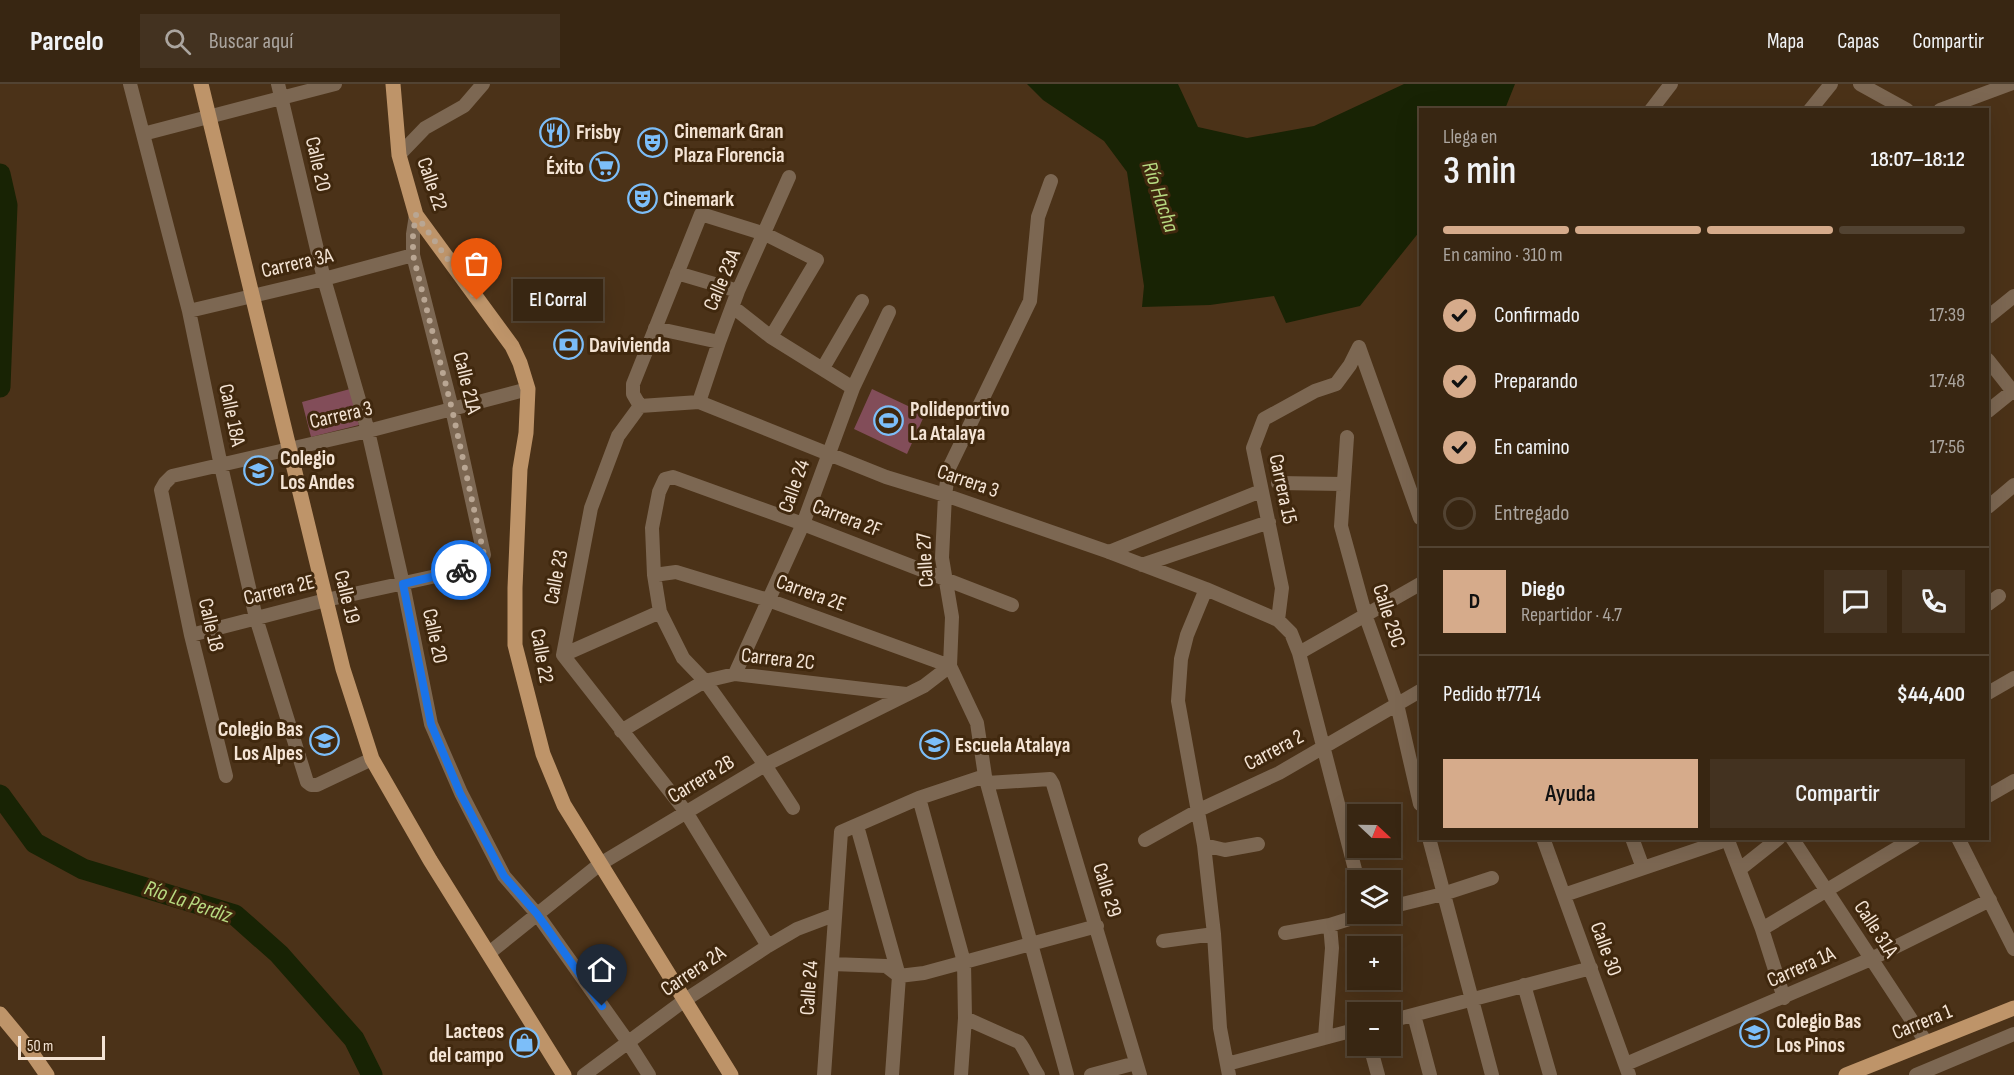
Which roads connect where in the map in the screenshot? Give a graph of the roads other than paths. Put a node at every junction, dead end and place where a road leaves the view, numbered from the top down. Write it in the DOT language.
graph roads {
  1 [pos="130,84"];
  2 [pos="201,84"];
  3 [pos="278,84"];
  4 [pos="335,84"];
  5 [pos="393,84"];
  6 [pos="483,84"];
  7 [pos="1671,84"];
  8 [pos="1831,84"];
  9 [pos="1860,84"];
  10 [pos="2010,84"];
  11 [pos="281,98"];
  12 [pos="1653,108"];
  13 [pos="1812,108"];
  14 [pos="1902,108"];
  15 [pos="1945,108"];
  16 [pos="210,117"];
  17 [pos="396,127"];
  18 [pos="425,128"];
  19 [pos="143,134"];
  20 [pos="399,155"];
  21 [pos="789,177"];
  22 [pos="1051,181"];
  23 [pos="416,215"];
  24 [pos="765,234"];
  25 [pos="413,255"];
  26 [pos="677,273"];
  27 [pos="324,279"];
  28 [pos="738,291"];
  29 [pos="254,295"];
  30 [pos="2014,296"];
  31 [pos="862,301"];
  32 [pos="733,307"];
  33 [pos="189,311"];
  34 [pos="889,312"];
  35 [pos="1989,316"];
  36 [pos="655,328"];
  37 [pos="771,337"];
  38 [pos="718,342"];
  39 [pos="1989,361"];
  40 [pos="823,368"];
  41 [pos="853,388"];
  42 [pos="528,389"];
  43 [pos="2014,392"];
  44 [pos="699,402"];
  45 [pos="640,406"];
  46 [pos="452,409"];
  47 [pos="1989,410"];
  48 [pos="368,431"];
  49 [pos="1347,437"];
  50 [pos="290,448"];
  51 [pos="828,453"];
  52 [pos="221,466"];
  53 [pos="165,483"];
  54 [pos="1278,483"];
  55 [pos="1343,484"];
  56 [pos="2014,485"];
  57 [pos="1261,491"];
  58 [pos="945,495"];
  59 [pos="1989,506"];
  60 [pos="1419,510"];
  61 [pos="1269,522"];
  62 [pos="803,524"];
  63 [pos="1109,552"];
  64 [pos="482,561"];
  65 [pos="1142,566"];
  66 [pos="654,575"];
  67 [pos="945,580"];
  68 [pos="403,584"];
  69 [pos="1419,585"];
  70 [pos="1206,589"];
  71 [pos="326,600"];
  72 [pos="768,600"];
  73 [pos="1011,605"];
  74 [pos="660,612"];
  75 [pos="1366,617"];
  76 [pos="256,618"];
  77 [pos="1278,620"];
  78 [pos="191,635"];
  79 [pos="1299,653"];
  80 [pos="563,655"];
  81 [pos="950,666"];
  82 [pos="735,674"];
  83 [pos="2014,678"];
  84 [pos="705,681"];
  85 [pos="1419,692"];
  86 [pos="1989,692"];
  87 [pos="908,695"];
  88 [pos="1397,705"];
  89 [pos="621,731"];
  90 [pos="1324,747"];
  91 [pos="372,759"];
  92 [pos="765,765"];
  93 [pos="226,776"];
  94 [pos="986,779"];
  95 [pos="2014,781"];
  96 [pos="1989,795"];
  97 [pos="920,798"];
  98 [pos="1419,800"];
  99 [pos="793,808"];
  100 [pos="1199,810"];
  101 [pos="686,812"];
  102 [pos="857,826"];
  103 [pos="1145,840"];
  104 [pos="1430,840"];
  105 [pos="1544,840"];
  106 [pos="1633,840"];
  107 [pos="1723,840"];
  108 [pos="1727,840"];
  109 [pos="1776,840"];
  110 [pos="1793,840"];
  111 [pos="1911,840"];
  112 [pos="1959,840"];
  113 [pos="1258,844"];
  114 [pos="1204,845"];
  115 [pos="600,864"];
  116 [pos="1643,868"];
  117 [pos="1740,869"];
  118 [pos="1355,870"];
  119 [pos="1492,878"];
  120 [pos="1826,891"];
  121 [pos="1443,894"];
  122 [pos="1564,895"];
  123 [pos="1990,900"];
  124 [pos="1401,904"];
  125 [pos="537,914"];
  126 [pos="834,915"];
  127 [pos="1347,920"];
  128 [pos="1330,925"];
  129 [pos="1097,926"];
  130 [pos="1762,929"];
  131 [pos="1285,933"];
  132 [pos="1214,934"];
  133 [pos="1163,941"];
  134 [pos="1030,944"];
  135 [pos="768,946"];
  136 [pos="2014,949"];
  137 [pos="489,953"];
  138 [pos="1871,959"];
  139 [pos="964,962"];
  140 [pos="832,964"];
  141 [pos="1591,968"];
  142 [pos="899,976"];
  143 [pos="1524,985"];
  144 [pos="1784,998"];
  145 [pos="1471,999"];
  146 [pos="685,1000"];
  147 [pos="2014,1008"];
  148 [pos="0,1014"];
  149 [pos="1414,1015"];
  150 [pos="965,1018"];
  151 [pos="1401,1018"];
  152 [pos="1347,1032"];
  153 [pos="2014,1034"];
  154 [pos="1325,1037"];
  155 [pos="628,1042"];
  156 [pos="1926,1042"];
  157 [pos="1373,1056"];
  158 [pos="1028,1068"];
  159 [pos="1138,1069"];
  160 [pos="1228,1069"];
  161 [pos="1628,1070"];
  162 [pos="47,1075"];
  163 [pos="564,1075"];
  164 [pos="584,1075"];
  165 [pos="649,1075"];
  166 [pos="731,1075"];
  167 [pos="824,1075"];
  168 [pos="892,1075"];
  169 [pos="961,1075"];
  170 [pos="1038,1075"];
  171 [pos="1067,1075"];
  172 [pos="1091,1075"];
  173 [pos="1378,1075"];
  174 [pos="1430,1075"];
  175 [pos="1492,1075"];
  176 [pos="1550,1075"];
  177 [pos="1846,1075"];
  178 [pos="1916,1075"];
  1 -- 19 [label="street, Calle 18A"];
  2 -- 16 [label="main road, Calle 19"];
  3 -- 11 [label="street, Calle 20"];
  4 -- 11 [label="street"];
  5 -- 17 [label="main road, Calle 22"];
  6 -- 18 [label="street"];
  7 -- 12 [label="street"];
  8 -- 13 [label="street"];
  9 -- 14 [label="street"];
  10 -- 15 [label="street"];
  11 -- 16 [label="street"];
  11 -- 27 [label="street, Calle 20"];
  16 -- 19 [label="street"];
  16 -- 29 [label="main road, Calle 19"];
  17 -- 18 [label="street"];
  17 -- 20 [label="main road, Calle 22"];
  18 -- 20 [label="street"];
  19 -- 33 [label="street, Calle 18A"];
  20 -- 23 [label="main road, Calle 22"];
  21 -- 24 [label="street, Calle 23A"];
  22 -- 58 [label="street, Calle 27"];
  23 -- 25 [label="street, Calle 21A"];
  23 -- 42 [label="main road, Calle 22"];
  24 -- 26 [label="street"];
  24 -- 28 [label="street, Calle 23A"];
  24 -- 37 [label="street"];
  25 -- 27 [label="street, Carrera 3A"];
  25 -- 46 [label="street, Calle 21A"];
  26 -- 28 [label="street"];
  26 -- 36 [label="street"];
  27 -- 29 [label="street, Carrera 3A"];
  27 -- 48 [label="street, Calle 20"];
  28 -- 32 [label="street, Calle 23A"];
  29 -- 33 [label="street, Carrera 3A"];
  29 -- 50 [label="main road, Calle 19"];
  30 -- 35 [label="street"];
  31 -- 40 [label="street"];
  32 -- 37 [label="street"];
  32 -- 38 [label="street, Calle 23A"];
  33 -- 52 [label="street, Calle 18A"];
  34 -- 41 [label="street, Calle 24"];
  36 -- 38 [label="street"];
  36 -- 45 [label="street"];
  37 -- 40 [label="street"];
  38 -- 44 [label="street, Calle 23A"];
  39 -- 43 [label="street"];
  40 -- 41 [label="street"];
  41 -- 51 [label="street, Calle 24"];
  42 -- 46 [label="street, Carrera 3"];
  42 -- 115 [label="main road, Calle 22"];
  43 -- 47 [label="street"];
  44 -- 45 [label="street, Carrera 3"];
  44 -- 51 [label="street, Carrera 3"];
  45 -- 80 [label="street, Calle 23"];
  46 -- 48 [label="street, Carrera 3"];
  46 -- 64 [label="street, Calle 21A"];
  48 -- 50 [label="street, Carrera 3"];
  48 -- 68 [label="street, Calle 20"];
  49 -- 55 [label="street, Calle 29C"];
  50 -- 52 [label="street, Carrera 3"];
  50 -- 71 [label="main road, Calle 19"];
  51 -- 58 [label="street, Carrera 3"];
  51 -- 62 [label="street, Calle 24"];
  52 -- 53 [label="street, Carrera 3"];
  52 -- 76 [label="street, Calle 18A"];
  53 -- 78 [label="street, Calle 18"];
  54 -- 55 [label="street"];
  55 -- 75 [label="street, Calle 29C"];
  56 -- 59 [label="street"];
  57 -- 60 [label="street, Carrera 15"];
  57 -- 61 [label="street, Carrera 15"];
  57 -- 63 [label="street"];
  58 -- 63 [label="street, Carrera 3"];
  58 -- 67 [label="street, Calle 27"];
  61 -- 65 [label="street"];
  61 -- 77 [label="street, Carrera 15"];
  62 -- 66 [label="street, Carrera 2F"];
  62 -- 67 [label="street, Carrera 2F"];
  62 -- 72 [label="street, Calle 24"];
  63 -- 65 [label="street, Carrera 3"];
  64 -- 68 [label="street, Carrera 2E"];
  65 -- 70 [label="street, Carrera 3"];
  66 -- 72 [label="street, Carrera 2E"];
  66 -- 74 [label="street"];
  67 -- 73 [label="street, Carrera 2F"];
  67 -- 81 [label="street, Calle 27"];
  68 -- 71 [label="street, Carrera 2E"];
  68 -- 125 [label="street, Calle 20"];
  69 -- 75 [label="street"];
  70 -- 77 [label="street, Carrera 3"];
  70 -- 100 [label="street"];
  71 -- 76 [label="street, Carrera 2E"];
  71 -- 91 [label="main road, Calle 19"];
  72 -- 81 [label="street, Carrera 2E"];
  72 -- 82 [label="street, Calle 24"];
  74 -- 80 [label="street"];
  74 -- 84 [label="street"];
  75 -- 79 [label="street"];
  75 -- 88 [label="street, Calle 29C"];
  76 -- 78 [label="street, Carrera 2E"];
  76 -- 91 [label="street, Calle 18A"];
  77 -- 79 [label="street"];
  78 -- 93 [label="street, Calle 18"];
  79 -- 90 [label="street"];
  80 -- 89 [label="street"];
  81 -- 87 [label="street, Carrera 2B"];
  81 -- 94 [label="street, Calle 27"];
  82 -- 84 [label="street, Carrera 2C"];
  82 -- 87 [label="street, Carrera 2C"];
  83 -- 86 [label="street"];
  84 -- 89 [label="street, Carrera 2C"];
  84 -- 92 [label="street"];
  85 -- 88 [label="street, Carrera 2"];
  87 -- 92 [label="street, Carrera 2B"];
  88 -- 90 [label="street, Carrera 2"];
  88 -- 98 [label="street, Calle 29C"];
  89 -- 101 [label="street"];
  90 -- 100 [label="street, Carrera 2"];
  90 -- 118 [label="street"];
  91 -- 137 [label="main road, Calle 19"];
  92 -- 99 [label="street"];
  92 -- 101 [label="street, Carrera 2B"];
  94 -- 97 [label="street"];
  94 -- 129 [label="street, Calle 29"];
  94 -- 134 [label="street, Calle 27"];
  95 -- 96 [label="street"];
  97 -- 102 [label="street"];
  97 -- 139 [label="street"];
  100 -- 103 [label="street, Carrera 2"];
  100 -- 114 [label="street"];
  101 -- 115 [label="street, Carrera 2B"];
  101 -- 135 [label="street"];
  102 -- 126 [label="street, Calle 24"];
  102 -- 142 [label="street"];
  104 -- 121 [label="street"];
  105 -- 122 [label="street, Calle 30"];
  106 -- 116 [label="street"];
  107 -- 116 [label="street"];
  108 -- 117 [label="street"];
  109 -- 117 [label="street"];
  110 -- 120 [label="street, Calle 31A"];
  111 -- 120 [label="street"];
  112 -- 123 [label="street"];
  113 -- 114 [label="street"];
  114 -- 132 [label="street"];
  115 -- 125 [label="street, Carrera 2B"];
  115 -- 146 [label="main road, Calle 22"];
  116 -- 122 [label="street"];
  117 -- 130 [label="street"];
  119 -- 121 [label="street"];
  120 -- 130 [label="street"];
  120 -- 138 [label="street, Calle 31A"];
  121 -- 124 [label="street"];
  121 -- 145 [label="street"];
  122 -- 141 [label="street, Calle 30"];
  123 -- 136 [label="street"];
  123 -- 138 [label="street, Carrera 1A"];
  125 -- 137 [label="street, Carrera 2B"];
  125 -- 155 [label="street, Calle 20"];
  126 -- 135 [label="street, Carrera 2A"];
  126 -- 140 [label="street, Calle 24"];
  127 -- 128 [label="street"];
  128 -- 131 [label="street"];
  128 -- 154 [label="street"];
  129 -- 134 [label="street"];
  129 -- 159 [label="street, Calle 29"];
  130 -- 144 [label="street"];
  132 -- 133 [label="street"];
  132 -- 160 [label="street"];
  134 -- 139 [label="street"];
  134 -- 171 [label="street, Calle 27"];
  135 -- 146 [label="street, Carrera 2A"];
  137 -- 163 [label="main road, Calle 19"];
  138 -- 144 [label="street, Carrera 1A"];
  138 -- 156 [label="street, Calle 31A"];
  139 -- 142 [label="street"];
  139 -- 150 [label="street"];
  140 -- 142 [label="street"];
  140 -- 167 [label="street, Calle 24"];
  141 -- 143 [label="street"];
  141 -- 161 [label="street, Calle 30"];
  142 -- 168 [label="street"];
  143 -- 145 [label="street"];
  143 -- 176 [label="street"];
  144 -- 161 [label="street, Carrera 1A"];
  145 -- 149 [label="street"];
  145 -- 175 [label="street"];
  146 -- 155 [label="street, Carrera 2A"];
  146 -- 166 [label="main road, Calle 22"];
  147 -- 156 [label="main road, Carrera 1"];
  148 -- 162 [label="main road"];
  149 -- 151 [label="street"];
  149 -- 174 [label="street"];
  150 -- 158 [label="street"];
  150 -- 169 [label="street"];
  152 -- 154 [label="street"];
  153 -- 178 [label="street"];
  154 -- 160 [label="street"];
  155 -- 164 [label="street, Carrera 2A"];
  155 -- 165 [label="street, Calle 20"];
  156 -- 177 [label="main road, Carrera 1"];
  157 -- 173 [label="street"];
  158 -- 170 [label="street"];
  159 -- 172 [label="street"];
}
